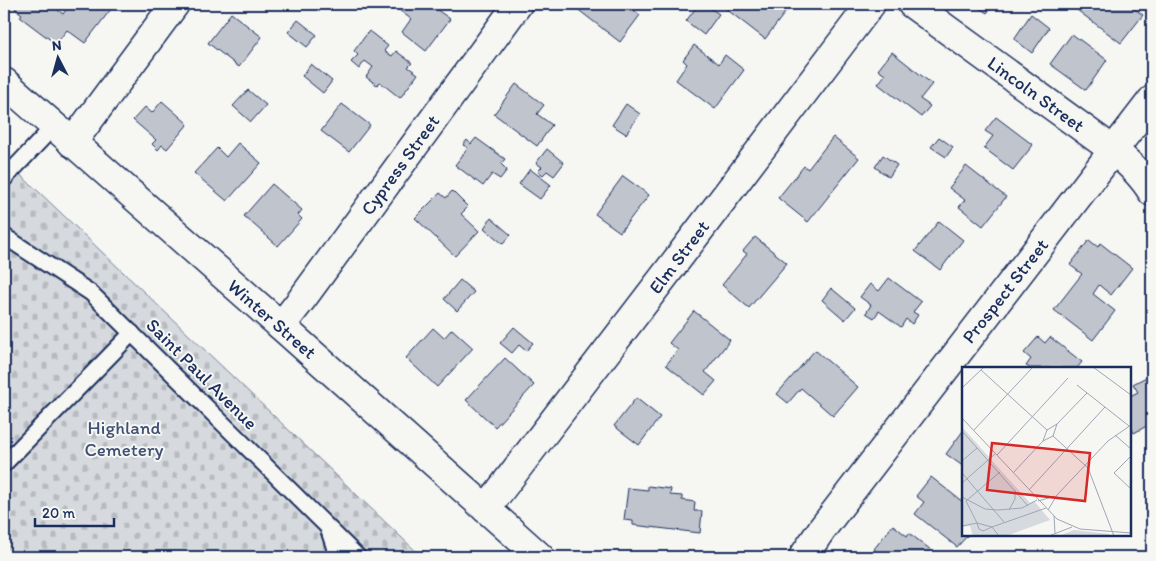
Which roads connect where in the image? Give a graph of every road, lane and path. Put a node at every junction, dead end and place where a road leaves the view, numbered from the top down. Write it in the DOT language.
graph roads {
  1 [pos="175,4"];
  2 [pos="518,4"];
  3 [pos="871,4"];
  4 [pos="912,4"];
  5 [pos="4,82"];
  6 [pos="1152,100"];
  7 [pos="63,135"];
  8 [pos="1113,150"];
  9 [pos="4,180"];
  10 [pos="1152,192"];
  11 [pos="4,236"];
  12 [pos="281,326"];
  13 [pos="132,333"];
  14 [pos="4,464"];
  15 [pos="486,509"];
  16 [pos="327,528"];
  17 [pos="822,530"];
  18 [pos="336,557"];
  19 [pos="358,557"];
  20 [pos="540,557"];
  21 [pos="782,557"];
  22 [pos="803,557"];
  1 -- 7 [label="street"];
  2 -- 12 [label="street, Cypress Street"];
  3 -- 15 [label="street, Elm Street"];
  4 -- 8 [label="street, Lincoln Street"];
  5 -- 7 [label="street, Winter Street"];
  6 -- 8 [label="street, Prospect Street"];
  7 -- 9 [label="lane"];
  7 -- 12 [label="street, Winter Street"];
  8 -- 10 [label="street, Lincoln Street"];
  8 -- 17 [label="street, Prospect Street"];
  11 -- 13 [label="lane, Saint Paul Avenue"];
  12 -- 15 [label="street, Winter Street"];
  13 -- 14 [label="lane"];
  13 -- 16 [label="lane, Saint Paul Avenue"];
  15 -- 20 [label="street, Winter Street"];
  16 -- 18 [label="lane"];
  16 -- 19 [label="lane, Saint Paul Avenue"];
  17 -- 21 [label="street, Prospect Street"];
  17 -- 22 [label="street, Prospect Street"];
}
